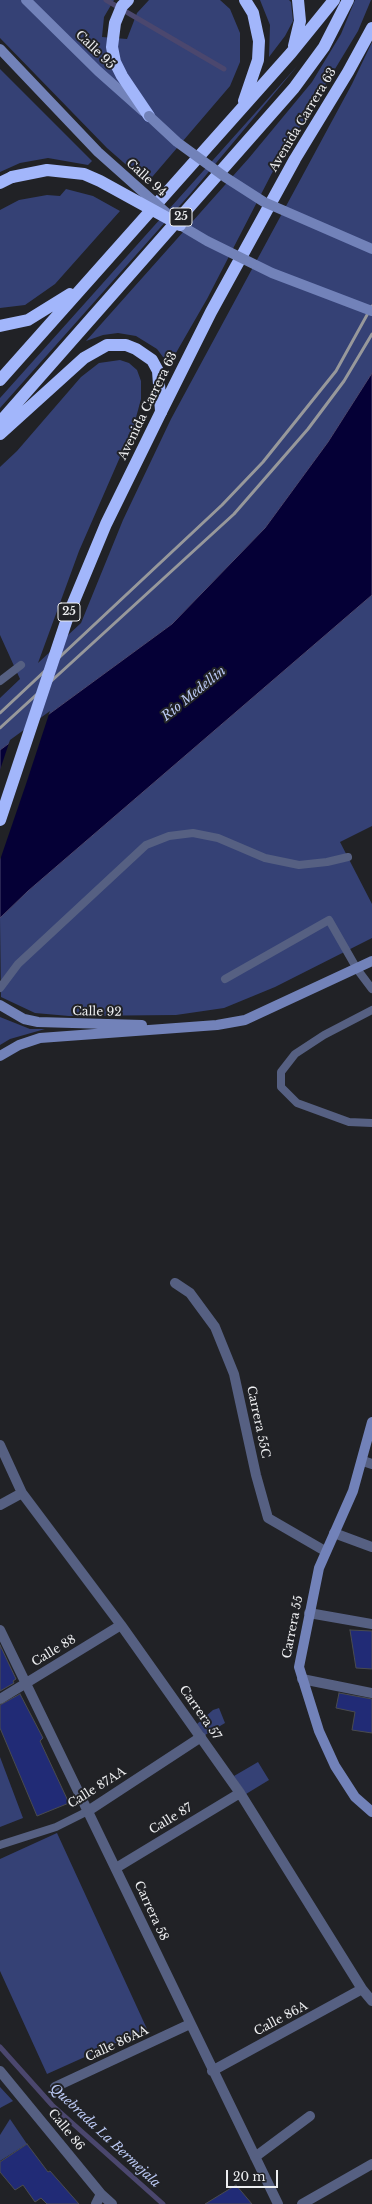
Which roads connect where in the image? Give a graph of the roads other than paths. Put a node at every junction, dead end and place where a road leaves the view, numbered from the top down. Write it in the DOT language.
graph roads {
  1 [pos="26,0"];
  2 [pos="128,0"];
  3 [pos="245,0"];
  4 [pos="298,0"];
  5 [pos="334,0"];
  6 [pos="348,0"];
  7 [pos="372,28"];
  8 [pos="0,49"];
  9 [pos="291,53"];
  10 [pos="241,107"];
  11 [pos="148,116"];
  12 [pos="0,183"];
  13 [pos="180,225"];
  14 [pos="372,249"];
  15 [pos="84,285"];
  16 [pos="372,311"];
  17 [pos="0,326"];
  18 [pos="0,380"];
  19 [pos="161,412"];
  20 [pos="0,422"];
  21 [pos="0,434"];
  22 [pos="21,665"];
  23 [pos="0,681"];
  24 [pos="0,820"];
  25 [pos="348,857"];
  26 [pos="372,961"];
  27 [pos="357,969"];
  28 [pos="225,979"];
  29 [pos="0,988"];
  30 [pos="372,989"];
  31 [pos="0,1005"];
  32 [pos="372,1010"];
  33 [pos="197,1026"];
  34 [pos="5,1049"];
  35 [pos="0,1056"];
  36 [pos="372,1123"];
  37 [pos="176,1283"];
  38 [pos="372,1422"];
  39 [pos="0,1445"];
  40 [pos="367,1462"];
  41 [pos="22,1493"];
  42 [pos="0,1505"];
  43 [pos="334,1533"];
  44 [pos="372,1547"];
  45 [pos="325,1551"];
  46 [pos="309,1613"];
  47 [pos="372,1624"];
  48 [pos="121,1625"];
  49 [pos="0,1630"];
  50 [pos="302,1679"];
  51 [pos="26,1683"];
  52 [pos="372,1693"];
  53 [pos="0,1699"];
  54 [pos="201,1737"];
  55 [pos="240,1793"];
  56 [pos="88,1811"];
  57 [pos="372,1812"];
  58 [pos="0,1845"];
  59 [pos="116,1868"];
  60 [pos="362,1990"];
  61 [pos="372,2002"];
  62 [pos="190,2024"];
  63 [pos="0,2071"];
  64 [pos="212,2071"];
  65 [pos="55,2087"];
  66 [pos="310,2116"];
  67 [pos="254,2157"];
  68 [pos="372,2164"];
  69 [pos="101,2194"];
  70 [pos="96,2204"];
  71 [pos="112,2204"];
  72 [pos="278,2204"];
  73 [pos="302,2204"];
  1 -- 11 [label="main road, Calle 95"];
  2 -- 11 [label="highway"];
  3 -- 10 [label="highway"];
  4 -- 9 [label="highway"];
  5 -- 9 [label="highway, 25"];
  6 -- 20 [label="highway, Avenida Carrera 63 / 25"];
  7 -- 19 [label="highway, Avenida Carrera 63 / 25"];
  8 -- 13 [label="main road, Calle 94, bridge"];
  9 -- 10 [label="highway, 25"];
  10 -- 15 [label="highway, 25"];
  11 -- 14 [label="main road, bridge"];
  12 -- 13 [label="highway, bridge"];
  13 -- 16 [label="main road, Calle 94, bridge"];
  15 -- 17 [label="highway"];
  15 -- 18 [label="highway, 25"];
  19 -- 21 [label="highway"];
  19 -- 24 [label="highway, Avenida Carrera 63 / 25, bridge"];
  22 -- 23 [label="lane"];
  25 -- 29 [label="lane"];
  26 -- 27 [label="main road, Calle 92"];
  27 -- 28 [label="lane"];
  27 -- 30 [label="lane"];
  27 -- 33 [label="main road, Calle 92"];
  31 -- 33 [label="main road, Calle 92"];
  32 -- 36 [label="lane"];
  33 -- 34 [label="main road, Calle 92"];
  34 -- 35 [label="main road, Calle 92"];
  37 -- 45 [label="street, Carrera 55C"];
  38 -- 40 [label="main road, Carrera 55"];
  39 -- 41 [label="street, Carrera 57"];
  40 -- 43 [label="main road, Carrera 55"];
  41 -- 42 [label="street"];
  41 -- 48 [label="street, Carrera 57"];
  43 -- 44 [label="street"];
  43 -- 45 [label="main road, Carrera 55"];
  45 -- 46 [label="main road, Carrera 55"];
  46 -- 47 [label="street"];
  46 -- 50 [label="main road, Carrera 55"];
  48 -- 51 [label="street, Calle 88"];
  48 -- 54 [label="street, Carrera 57"];
  49 -- 51 [label="street, Carrera 58"];
  50 -- 52 [label="street"];
  50 -- 57 [label="main road, Carrera 55"];
  51 -- 53 [label="street, Calle 88"];
  51 -- 56 [label="street, Carrera 58"];
  54 -- 55 [label="street, Carrera 57"];
  54 -- 56 [label="street, Calle 87AA"];
  55 -- 59 [label="street, Calle 87"];
  55 -- 60 [label="street, Carrera 57"];
  56 -- 58 [label="lane, Calle 87AA"];
  56 -- 59 [label="street, Carrera 58"];
  59 -- 62 [label="street, Carrera 58"];
  60 -- 61 [label="street, Carrera 57"];
  60 -- 64 [label="street, Calle 86A"];
  62 -- 64 [label="street, Carrera 58"];
  62 -- 65 [label="street, Calle 86AA"];
  63 -- 69 [label="street, Calle 86"];
  64 -- 67 [label="street, Carrera 58"];
  66 -- 67 [label="street"];
  67 -- 72 [label="street, Carrera 58"];
  68 -- 73 [label="street"];
  69 -- 70 [label="street"];
  69 -- 71 [label="street, Calle 86"];
}
